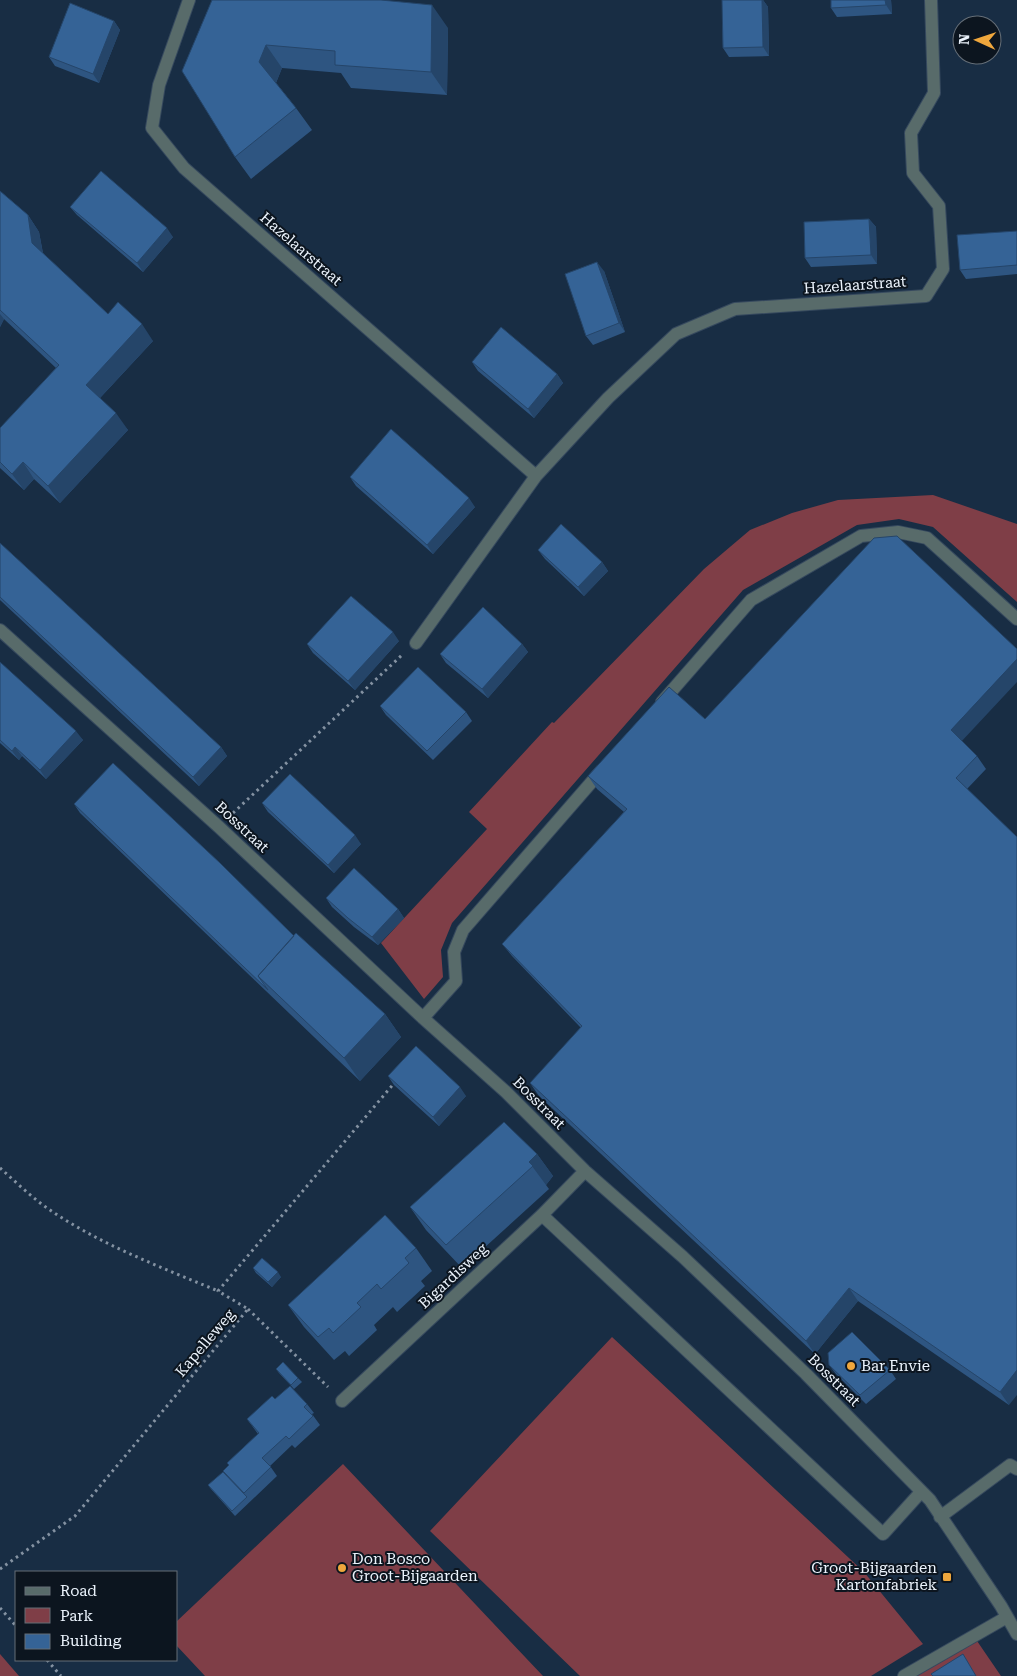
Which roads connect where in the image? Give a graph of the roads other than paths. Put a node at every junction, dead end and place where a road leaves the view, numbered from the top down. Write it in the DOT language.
graph roads {
  1 [pos="189,0"];
  2 [pos="932,0"];
  3 [pos="536,476"];
  4 [pos="1017,619"];
  5 [pos="0,630"];
  6 [pos="416,643"];
  7 [pos="653,712"];
  8 [pos="614,757"];
  9 [pos="423,1018"];
  10 [pos="585,1171"];
  11 [pos="542,1215"];
  12 [pos="342,1401"];
  13 [pos="1017,1469"];
  14 [pos="921,1492"];
  15 [pos="940,1517"];
  16 [pos="1007,1617"];
  17 [pos="1017,1634"];
  18 [pos="904,1676"];
  1 -- 3 [label="street, Hazelaarstraat"];
  2 -- 3 [label="street, Hazelaarstraat"];
  3 -- 6 [label="street, Hazelaarstraat"];
  4 -- 7 [label="street"];
  5 -- 9 [label="street, Bosstraat"];
  8 -- 9 [label="street"];
  9 -- 10 [label="street, Bosstraat"];
  10 -- 11 [label="street, Bigardisweg"];
  10 -- 14 [label="street, Bosstraat"];
  11 -- 12 [label="street, Bigardisweg"];
  11 -- 14 [label="street"];
  13 -- 15 [label="street"];
  14 -- 15 [label="street, Bosstraat"];
  15 -- 16 [label="street, Bosstraat"];
  16 -- 17 [label="street, Bosstraat"];
  16 -- 18 [label="street"];
}
